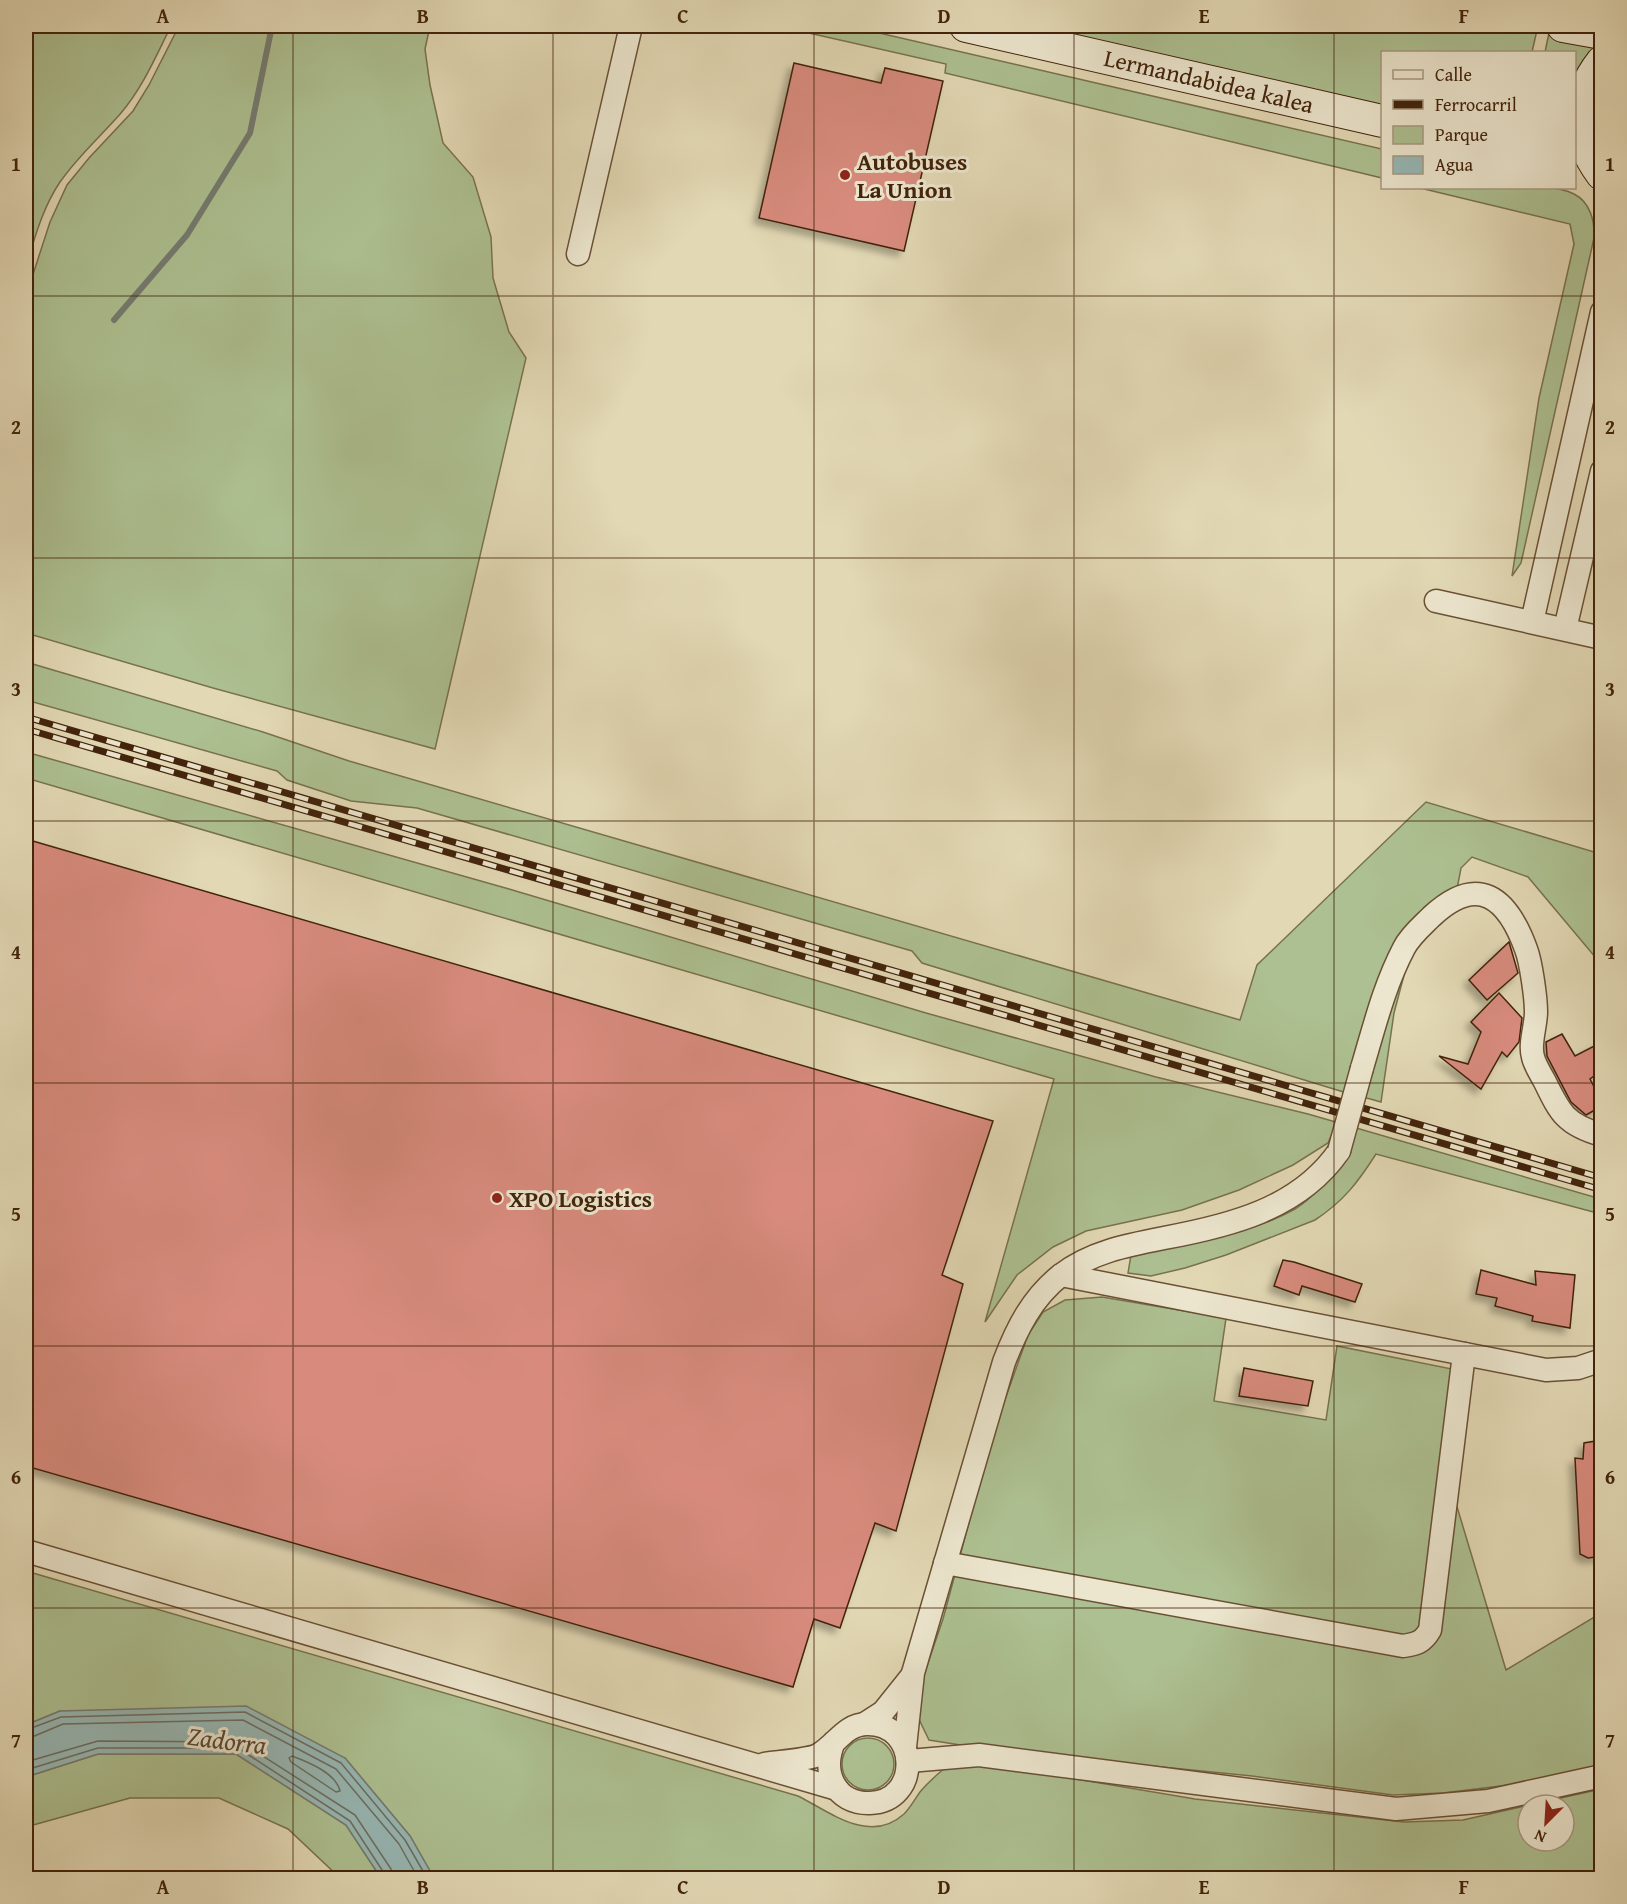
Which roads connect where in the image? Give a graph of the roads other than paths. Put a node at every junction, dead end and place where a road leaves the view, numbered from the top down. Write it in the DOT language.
graph roads {
  1 [pos="631,26"];
  2 [pos="966,26"];
  3 [pos="1563,26"];
  4 [pos="1602,33"];
  5 [pos="1602,62"];
  6 [pos="1381,121"];
  7 [pos="1576,167"];
  8 [pos="1601,174"];
  9 [pos="578,254"];
  10 [pos="1602,312"];
  11 [pos="1569,460"];
  12 [pos="1602,470"];
  13 [pos="1436,601"];
  14 [pos="1532,622"];
  15 [pos="1565,629"];
  16 [pos="1602,638"];
  17 [pos="1602,1135"];
  18 [pos="1061,1275"];
  19 [pos="1464,1354"];
  20 [pos="1602,1360"];
  21 [pos="26,1551"];
  22 [pos="945,1563"];
  23 [pos="913,1673"];
  24 [pos="867,1723"];
  25 [pos="834,1742"];
  26 [pos="907,1754"];
  27 [pos="756,1765"];
  28 [pos="1602,1776"];
  29 [pos="837,1789"];
  1 -- 9 [label="street"];
  2 -- 6 [label="street, Lermandabidea kalea"];
  3 -- 4 [label="street"];
  5 -- 8 [label="street"];
  7 -- 8 [label="street"];
  10 -- 11 [label="street"];
  11 -- 12 [label="street"];
  11 -- 14 [label="street"];
  12 -- 15 [label="street"];
  13 -- 14 [label="street"];
  14 -- 15 [label="street"];
  15 -- 16 [label="street"];
  17 -- 18 [label="street, bridge"];
  18 -- 19 [label="street"];
  18 -- 22 [label="street"];
  19 -- 20 [label="street"];
  19 -- 22 [label="street"];
  21 -- 27 [label="street"];
  22 -- 23 [label="street"];
  23 -- 24 [label="street"];
  23 -- 26 [label="street"];
  24 -- 25 [label="street"];
  24 -- 26 [label="street"];
  25 -- 27 [label="street"];
  25 -- 29 [label="street"];
  26 -- 28 [label="street"];
  26 -- 29 [label="street"];
  27 -- 29 [label="street"];
}
